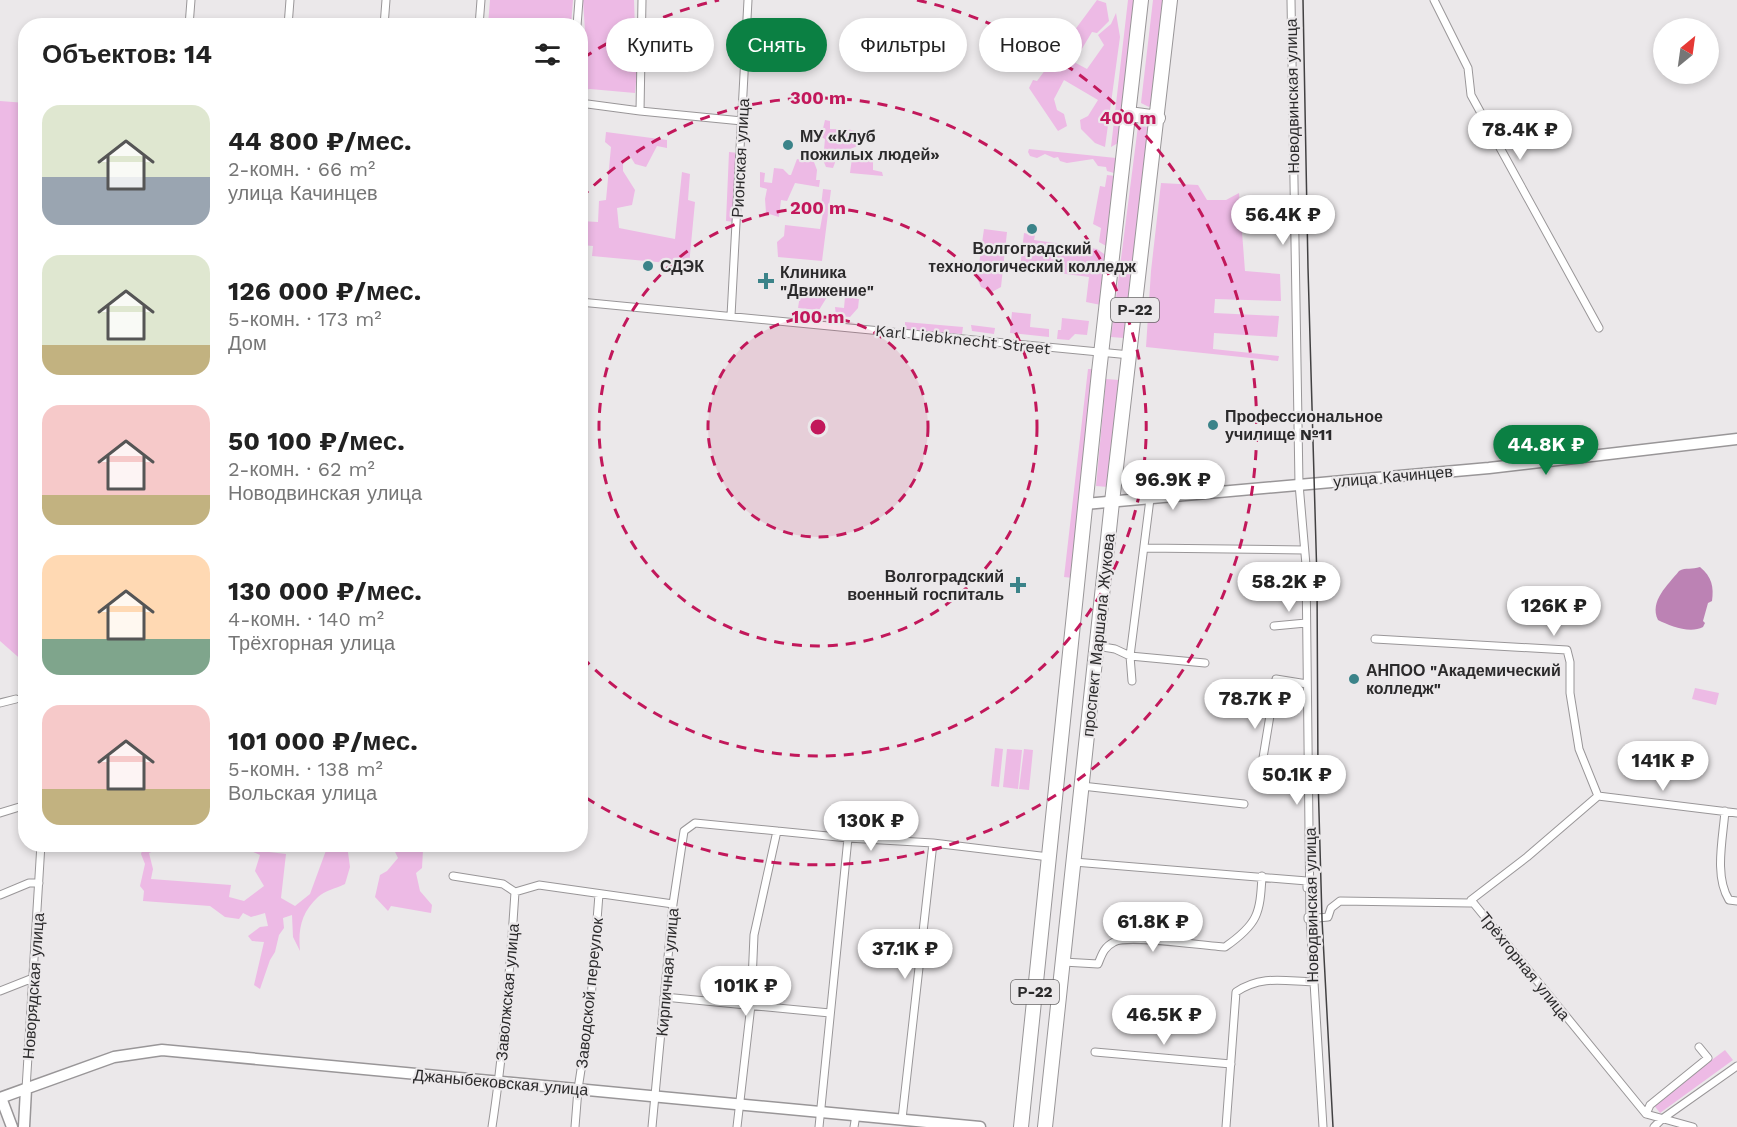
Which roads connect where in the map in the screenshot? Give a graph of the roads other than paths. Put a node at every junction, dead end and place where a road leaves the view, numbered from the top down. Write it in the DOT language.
graph roads {
  1 [pos="191,0"];
  2 [pos="290,0"];
  3 [pos="386,0"];
  4 [pos="481,0"];
  5 [pos="579,0"];
  6 [pos="642,0"];
  7 [pos="748,0"];
  8 [pos="1142,0"];
  9 [pos="1170,0"];
  10 [pos="1291,0"];
  11 [pos="1434,0"];
  12 [pos="190,18"];
  13 [pos="289,18"];
  14 [pos="385,18"];
  15 [pos="480,18"];
  16 [pos="578,18"];
  17 [pos="588,104"];
  18 [pos="640,111"];
  19 [pos="1129,114"];
  20 [pos="1158,118"];
  21 [pos="742,121"];
  22 [pos="588,303"];
  23 [pos="731,316"];
  24 [pos="1599,328"];
  25 [pos="1101,351"];
  26 [pos="1130,355"];
  27 [pos="1737,439"];
  28 [pos="1299,484"];
  29 [pos="1150,499"];
  30 [pos="1112,502"];
  31 [pos="1085,504"];
  32 [pos="1144,548"];
  33 [pos="1304,550"];
  34 [pos="1306,623"];
  35 [pos="1274,626"];
  36 [pos="1375,639"];
  37 [pos="1097,646"];
  38 [pos="1130,656"];
  39 [pos="1205,663"];
  40 [pos="1132,681"];
  41 [pos="1307,684"];
  42 [pos="16,699"];
  43 [pos="0,704"];
  44 [pos="1308,773"];
  45 [pos="1082,786"];
  46 [pos="1599,796"];
  47 [pos="1244,804"];
  48 [pos="18,807"];
  49 [pos="1725,811"];
  50 [pos="0,813"];
  51 [pos="1737,813"];
  52 [pos="777,831"];
  53 [pos="848,838"];
  54 [pos="933,843"];
  55 [pos="41,852"];
  56 [pos="1049,857"];
  57 [pos="1074,862"];
  58 [pos="453,876"];
  59 [pos="1262,876"];
  60 [pos="39,883"];
  61 [pos="515,892"];
  62 [pos="599,894"];
  63 [pos="0,895"];
  64 [pos="1471,900"];
  65 [pos="1737,901"];
  66 [pos="673,904"];
  67 [pos="1310,918"];
  68 [pos="1064,962"];
  69 [pos="33,978"];
  70 [pos="1313,981"];
  71 [pos="0,991"];
  72 [pos="664,997"];
  73 [pos="751,1005"];
  74 [pos="830,1013"];
  75 [pos="1699,1047"];
  76 [pos="1095,1052"];
  77 [pos="1231,1064"];
  78 [pos="1737,1066"];
  79 [pos="499,1081"];
  80 [pos="27,1089"];
  81 [pos="578,1089"];
  82 [pos="655,1095"];
  83 [pos="0,1098"];
  84 [pos="0,1102"];
  85 [pos="740,1104"];
  86 [pos="820,1112"];
  87 [pos="1646,1114"];
  88 [pos="856,1115"];
  89 [pos="902,1119"];
  90 [pos="1662,1119"];
  91 [pos="934,1125"];
  92 [pos="12,1127"];
  93 [pos="24,1127"];
  94 [pos="492,1127"];
  95 [pos="575,1127"];
  96 [pos="652,1127"];
  97 [pos="737,1127"];
  98 [pos="819,1127"];
  99 [pos="854,1127"];
  100 [pos="980,1127"];
  101 [pos="1021,1127"];
  102 [pos="1045,1127"];
  103 [pos="1226,1127"];
  104 [pos="1323,1127"];
  105 [pos="1654,1127"];
  106 [pos="1693,1127"];
  1 -- 12 [label="street"];
  2 -- 13 [label="street"];
  3 -- 14 [label="street"];
  4 -- 15 [label="street"];
  5 -- 16 [label="street"];
  6 -- 18 [label="street"];
  7 -- 21 [label="street, Рионская улица"];
  8 -- 19 [label="highway, проспект Маршала Жукова / Р-22"];
  9 -- 20 [label="highway, проспект Маршала Жукова / Р-22"];
  10 -- 28 [label="street, Новодвинская улица"];
  11 -- 24 [label="street"];
  17 -- 18 [label="street"];
  18 -- 21 [label="street"];
  19 -- 20 [label="highway"];
  19 -- 25 [label="highway, проспект Маршала Жукова / Р-22"];
  20 -- 26 [label="highway, проспект Маршала Жукова / Р-22"];
  21 -- 23 [label="street, Рионская улица"];
  22 -- 23 [label="street, Karl Liebknecht Street"];
  23 -- 25 [label="street, Karl Liebknecht Street"];
  25 -- 26 [label="street, Karl Liebknecht Street"];
  25 -- 31 [label="highway, проспект Маршала Жукова / Р-22"];
  26 -- 30 [label="highway, проспект Маршала Жукова / Р-22"];
  27 -- 28 [label="main road, улица Качинцев"];
  28 -- 29 [label="main road, улица Качинцев"];
  28 -- 33 [label="street, Новодвинская улица"];
  29 -- 30 [label="main road, улица Качинцев"];
  29 -- 32 [label="street"];
  30 -- 31 [label="main road, улица Качинцев"];
  30 -- 37 [label="highway, проспект Маршала Жукова / Р-22"];
  31 -- 56 [label="highway, проспект Маршала Жукова / Р-22"];
  32 -- 33 [label="street"];
  32 -- 38 [label="street"];
  33 -- 34 [label="street, Новодвинская улица"];
  34 -- 35 [label="street"];
  34 -- 41 [label="street, Новодвинская улица"];
  36 -- 46 [label="street"];
  37 -- 38 [label="street"];
  37 -- 45 [label="highway, проспект Маршала Жукова / Р-22"];
  38 -- 39 [label="street"];
  38 -- 40 [label="street"];
  41 -- 44 [label="street, Новодвинская улица"];
  41 -- 44 [label="street"];
  42 -- 43 [label="street"];
  44 -- 67 [label="street, Новодвинская улица"];
  45 -- 47 [label="street"];
  45 -- 57 [label="highway, проспект Маршала Жукова / Р-22"];
  46 -- 49 [label="street"];
  46 -- 64 [label="street"];
  48 -- 50 [label="street"];
  49 -- 51 [label="street"];
  49 -- 65 [label="street"];
  52 -- 53 [label="street"];
  52 -- 66 [label="street, Кирпичная улица"];
  52 -- 73 [label="street"];
  53 -- 54 [label="street"];
  53 -- 74 [label="street"];
  54 -- 56 [label="street"];
  54 -- 89 [label="street"];
  55 -- 60 [label="street, Новорядская улица"];
  56 -- 101 [label="highway, проспект Маршала Жукова / Р-22"];
  57 -- 59 [label="street"];
  57 -- 68 [label="highway, проспект Маршала Жукова / Р-22"];
  58 -- 61 [label="street"];
  59 -- 67 [label="street"];
  59 -- 68 [label="street"];
  60 -- 63 [label="street"];
  60 -- 69 [label="street, Новорядская улица"];
  61 -- 62 [label="street"];
  61 -- 79 [label="street, Заволжская улица"];
  62 -- 66 [label="street"];
  62 -- 81 [label="street, Заводской переулок"];
  64 -- 67 [label="street, Трёхгорная улица"];
  64 -- 87 [label="street, Трёхгорная улица"];
  66 -- 72 [label="street, Кирпичная улица"];
  67 -- 70 [label="street, Новодвинская улица"];
  68 -- 102 [label="highway, проспект Маршала Жукова / Р-22"];
  69 -- 71 [label="street"];
  69 -- 80 [label="street, Новорядская улица"];
  70 -- 77 [label="street"];
  70 -- 104 [label="street, Новодвинская улица"];
  72 -- 73 [label="street"];
  72 -- 82 [label="street, Кирпичная улица"];
  73 -- 74 [label="street"];
  73 -- 85 [label="street"];
  74 -- 86 [label="street"];
  75 -- 87 [label="street"];
  76 -- 77 [label="street"];
  77 -- 103 [label="street"];
  78 -- 90 [label="street"];
  79 -- 80 [label="main road, Джаныбековская улица"];
  79 -- 81 [label="main road, Джаныбековская улица"];
  79 -- 94 [label="street, Заволжская улица"];
  80 -- 83 [label="main road, Джаныбековская улица"];
  80 -- 93 [label="main road, Новорядская улица"];
  81 -- 82 [label="main road, Джаныбековская улица"];
  81 -- 95 [label="street, Заводской переулок"];
  82 -- 85 [label="main road, Джаныбековская улица"];
  82 -- 96 [label="street, Кирпичная улица"];
  84 -- 92 [label="main road"];
  85 -- 86 [label="main road, Джаныбековская улица"];
  85 -- 97 [label="street"];
  86 -- 88 [label="main road, Джаныбековская улица"];
  86 -- 98 [label="street"];
  87 -- 90 [label="street"];
  88 -- 89 [label="main road, Джаныбековская улица"];
  88 -- 99 [label="street"];
  89 -- 91 [label="main road, Джаныбековская улица"];
  90 -- 105 [label="street"];
  90 -- 106 [label="street"];
  91 -- 100 [label="main road, Джаныбековская улица"];
}
